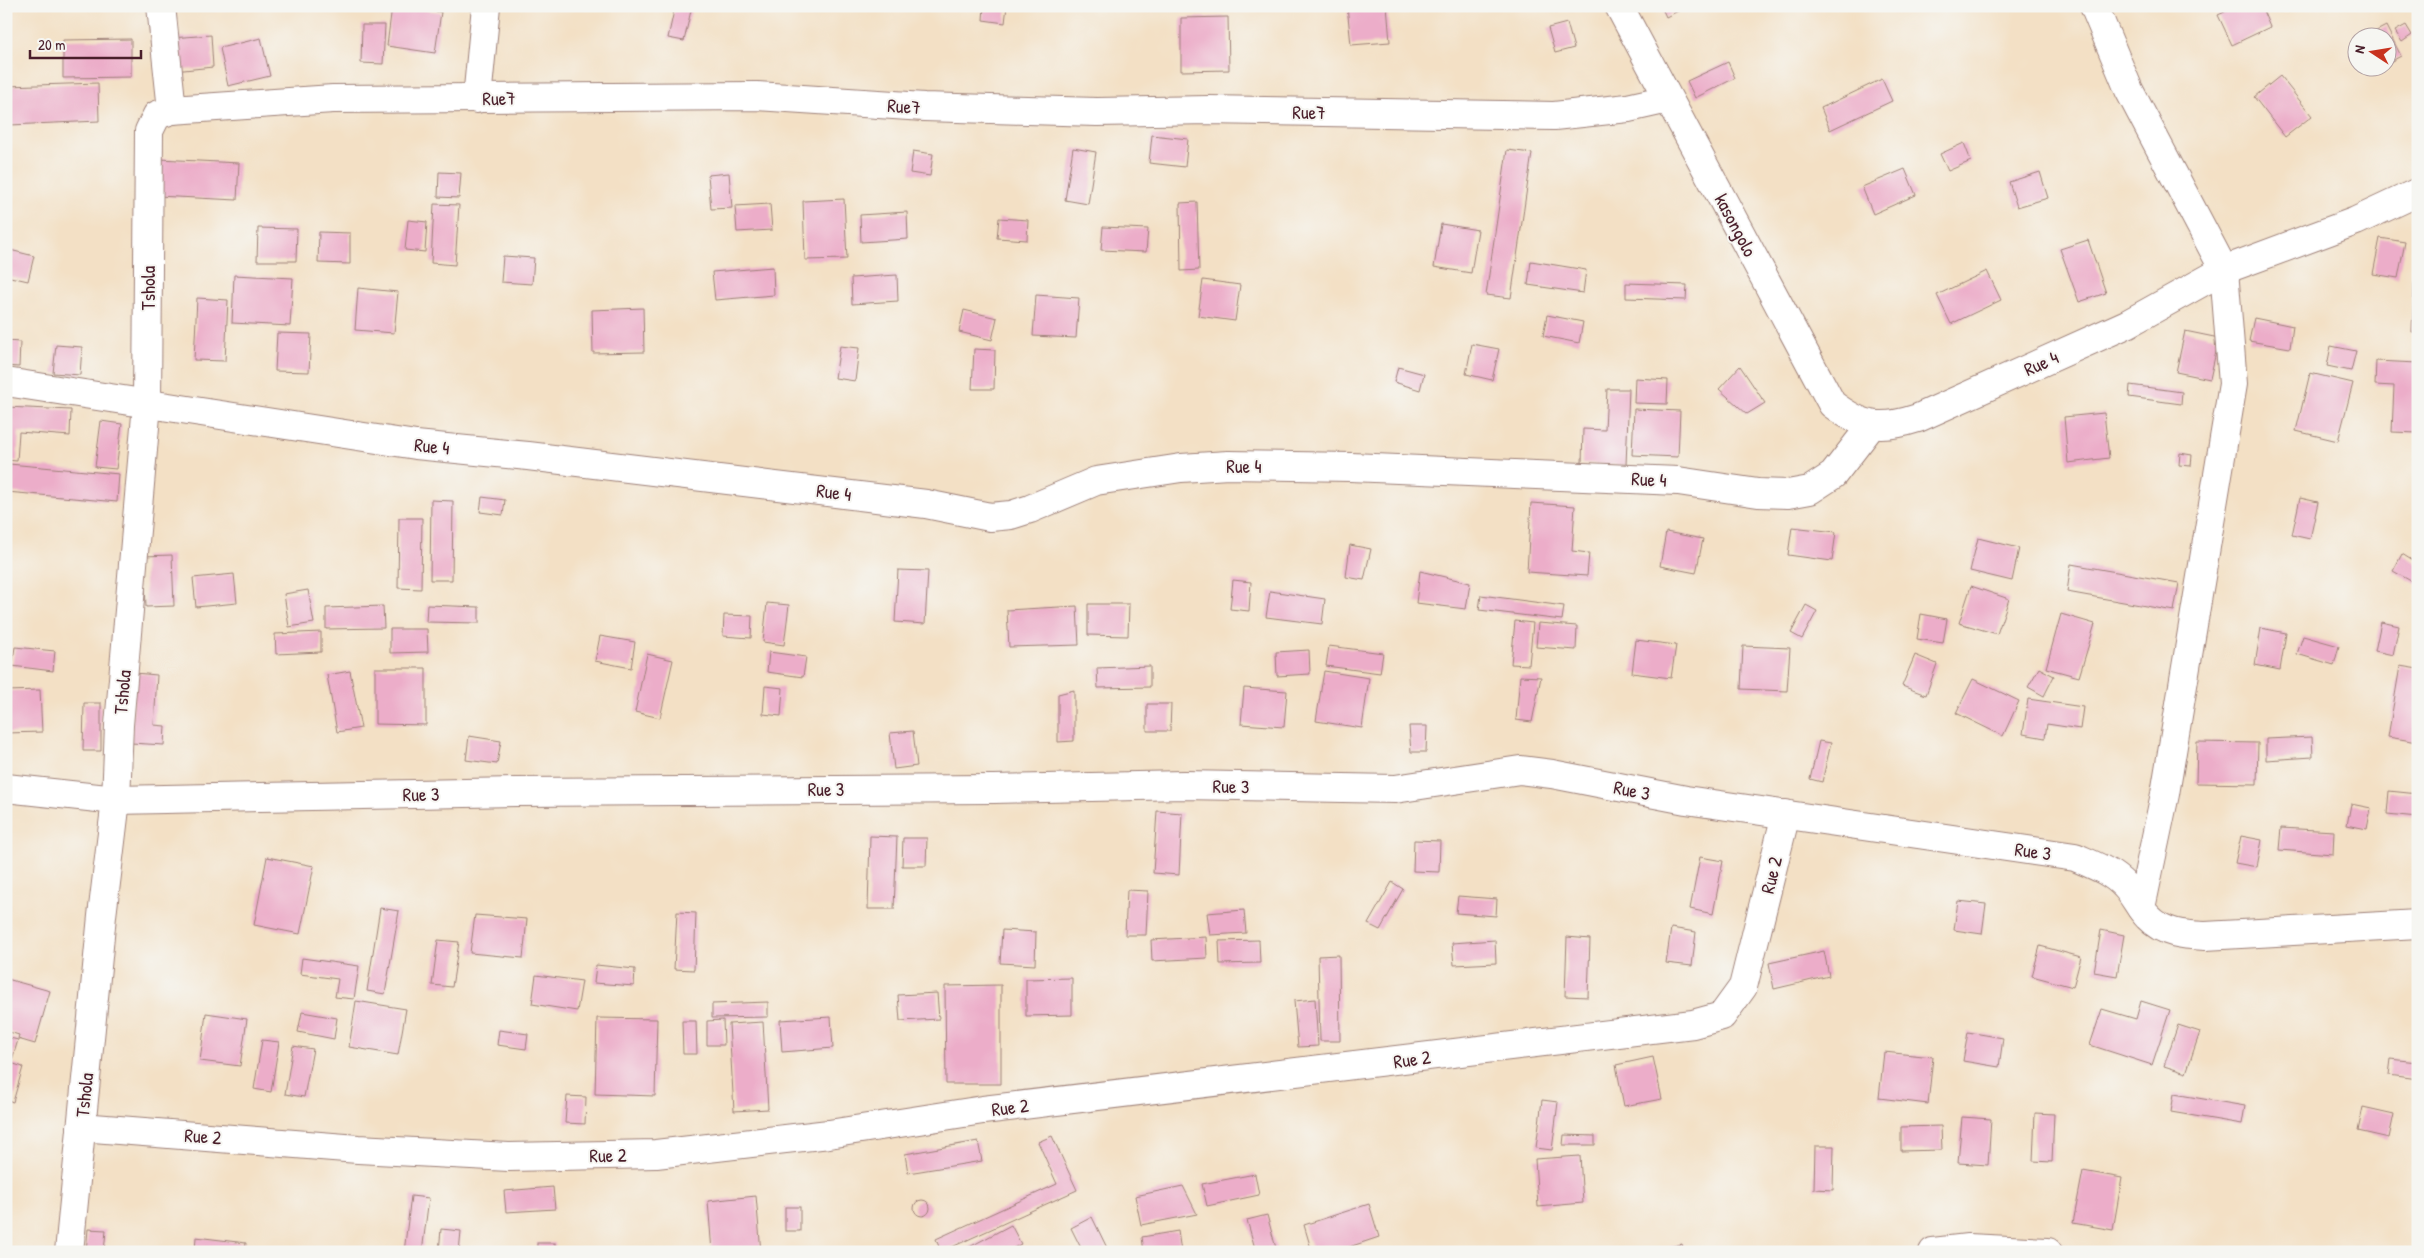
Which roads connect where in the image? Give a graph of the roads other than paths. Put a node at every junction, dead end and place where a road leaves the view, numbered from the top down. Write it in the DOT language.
graph roads {
  1 [pos="161,6"];
  2 [pos="486,6"];
  3 [pos="1619,6"];
  4 [pos="2094,6"];
  5 [pos="477,99"];
  6 [pos="1668,99"];
  7 [pos="172,110"];
  8 [pos="2418,192"];
  9 [pos="2224,270"];
  10 [pos="6,382"];
  11 [pos="147,404"];
  12 [pos="1871,426"];
  13 [pos="6,788"];
  14 [pos="116,800"];
  15 [pos="1786,814"];
  16 [pos="2141,908"];
  17 [pos="2418,924"];
  18 [pos="81,1127"];
  19 [pos="69,1252"];
  20 [pos="1933,1252"];
  21 [pos="2048,1252"];
  1 -- 7 [label="street"];
  2 -- 5 [label="street"];
  3 -- 6 [label="street, kasongolo"];
  4 -- 9 [label="street"];
  5 -- 6 [label="street, Rue7"];
  5 -- 7 [label="street, Rue7"];
  6 -- 12 [label="street, kasongolo"];
  7 -- 11 [label="street, Tshola"];
  8 -- 9 [label="street, Rue 4"];
  9 -- 12 [label="street, Rue 4"];
  9 -- 16 [label="street"];
  10 -- 11 [label="street, Rue 4"];
  11 -- 12 [label="street, Rue 4"];
  11 -- 14 [label="street, Tshola"];
  13 -- 14 [label="street, Rue 3"];
  14 -- 15 [label="street, Rue 3"];
  14 -- 18 [label="street, Tshola"];
  15 -- 16 [label="street, Rue 3"];
  15 -- 18 [label="street, Rue 2"];
  16 -- 17 [label="street, Rue 3"];
  18 -- 19 [label="street, Tshola"];
  20 -- 21 [label="street"];
}
